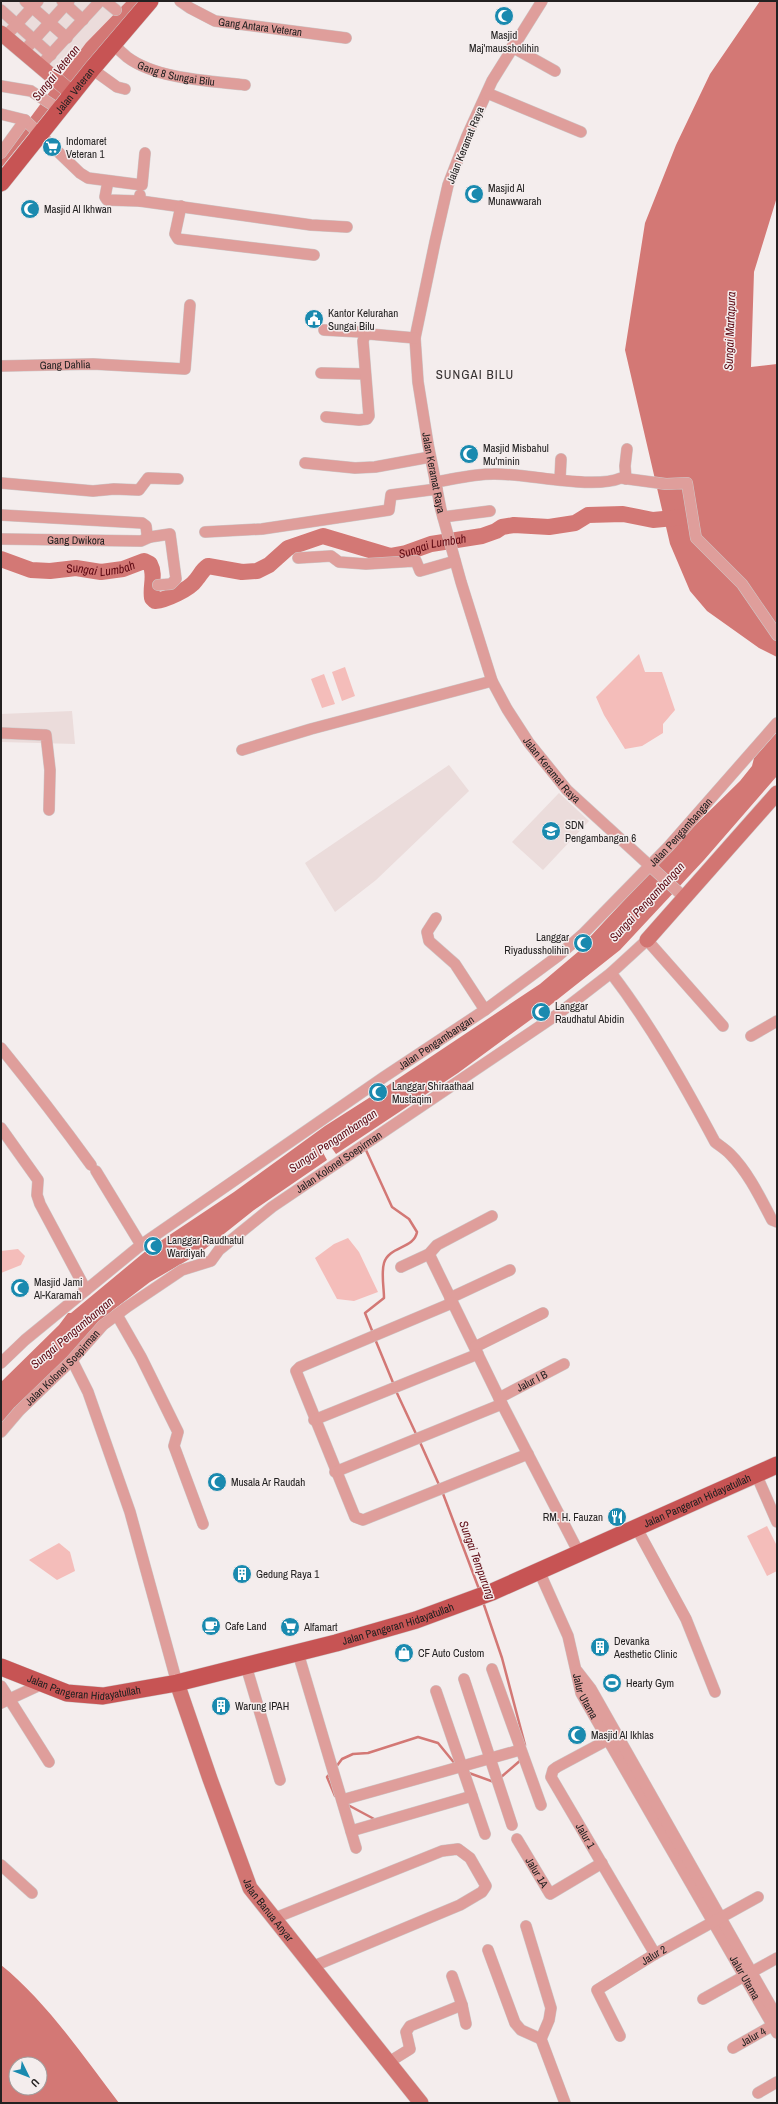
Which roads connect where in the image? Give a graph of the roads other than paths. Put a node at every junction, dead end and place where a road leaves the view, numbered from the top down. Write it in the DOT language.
graph roads {
  1 [pos="100,1"];
  2 [pos="105,1"];
  3 [pos="180,1"];
  4 [pos="542,1"];
  5 [pos="65,2"];
  6 [pos="31,3"];
  7 [pos="144,3"];
  8 [pos="1,10"];
  9 [pos="116,10"];
  10 [pos="83,20"];
  11 [pos="49,22"];
  12 [pos="17,24"];
  13 [pos="3,35"];
  14 [pos="67,38"];
  15 [pos="346,38"];
  16 [pos="34,40"];
  17 [pos="114,44"];
  18 [pos="512,47"];
  19 [pos="23,52"];
  20 [pos="51,54"];
  21 [pos="40,66"];
  22 [pos="92,69"];
  23 [pos="556,71"];
  24 [pos="245,85"];
  25 [pos="1,86"];
  26 [pos="65,88"];
  27 [pos="124,89"];
  28 [pos="487,92"];
  29 [pos="52,104"];
  30 [pos="1,114"];
  31 [pos="32,125"];
  32 [pos="581,132"];
  33 [pos="1,152"];
  34 [pos="145,152"];
  35 [pos="108,181"];
  36 [pos="1,183"];
  37 [pos="142,185"];
  38 [pos="140,201"];
  39 [pos="181,206"];
  40 [pos="347,226"];
  41 [pos="314,255"];
  42 [pos="190,305"];
  43 [pos="324,330"];
  44 [pos="365,335"];
  45 [pos="415,338"];
  46 [pos="1,366"];
  47 [pos="320,372"];
  48 [pos="365,374"];
  49 [pos="326,417"];
  50 [pos="627,449"];
  51 [pos="430,457"];
  52 [pos="560,459"];
  53 [pos="305,463"];
  54 [pos="178,479"];
  55 [pos="560,479"];
  56 [pos="626,479"];
  57 [pos="1,483"];
  58 [pos="436,485"];
  59 [pos="490,511"];
  60 [pos="1,515"];
  61 [pos="443,517"];
  62 [pos="205,532"];
  63 [pos="150,537"];
  64 [pos="1,539"];
  65 [pos="298,558"];
  66 [pos="455,561"];
  67 [pos="158,585"];
  68 [pos="777,635"];
  69 [pos="492,681"];
  70 [pos="777,723"];
  71 [pos="1,733"];
  72 [pos="242,750"];
  73 [pos="777,793"];
  74 [pos="49,810"];
  75 [pos="650,867"];
  76 [pos="681,895"];
  77 [pos="436,918"];
  78 [pos="647,940"];
  79 [pos="611,973"];
  80 [pos="485,1010"];
  81 [pos="777,1021"];
  82 [pos="723,1026"];
  83 [pos="751,1036"];
  84 [pos="1,1048"];
  85 [pos="1,1128"];
  86 [pos="492,1216"];
  87 [pos="777,1222"];
  88 [pos="141,1245"];
  89 [pos="429,1254"];
  90 [pos="401,1267"];
  91 [pos="510,1270"];
  92 [pos="86,1290"];
  93 [pos="451,1301"];
  94 [pos="543,1313"];
  95 [pos="117,1315"];
  96 [pos="476,1350"];
  97 [pos="72,1360"];
  98 [pos="1,1363"];
  99 [pos="564,1364"];
  100 [pos="500,1401"];
  101 [pos="314,1420"];
  102 [pos="1,1432"];
  103 [pos="528,1454"];
  104 [pos="777,1465"];
  105 [pos="335,1472"];
  106 [pos="756,1474"];
  107 [pos="777,1522"];
  108 [pos="203,1524"];
  109 [pos="636,1527"];
  110 [pos="579,1553"];
  111 [pos="539,1572"];
  112 [pos="298,1653"];
  113 [pos="246,1666"];
  114 [pos="1,1667"];
  115 [pos="492,1669"];
  116 [pos="464,1679"];
  117 [pos="177,1683"];
  118 [pos="42,1684"];
  119 [pos="1,1686"];
  120 [pos="436,1691"];
  121 [pos="715,1692"];
  122 [pos="4,1701"];
  123 [pos="612,1738"];
  124 [pos="520,1750"];
  125 [pos="490,1759"];
  126 [pos="49,1762"];
  127 [pos="462,1767"];
  128 [pos="280,1780"];
  129 [pos="472,1796"];
  130 [pos="342,1800"];
  131 [pos="541,1805"];
  132 [pos="512,1825"];
  133 [pos="351,1831"];
  134 [pos="485,1834"];
  135 [pos="518,1839"];
  136 [pos="356,1848"];
  137 [pos="602,1863"];
  138 [pos="1,1865"];
  139 [pos="32,1893"];
  140 [pos="758,1897"];
  141 [pos="275,1918"];
  142 [pos="716,1920"];
  143 [pos="526,1926"];
  144 [pos="488,1950"];
  145 [pos="655,1954"];
  146 [pos="777,1958"];
  147 [pos="314,1966"];
  148 [pos="748,1975"];
  149 [pos="452,1976"];
  150 [pos="703,1999"];
  151 [pos="462,2005"];
  152 [pos="466,2024"];
  153 [pos="776,2024"];
  154 [pos="620,2036"];
  155 [pos="541,2039"];
  156 [pos="733,2048"];
  157 [pos="389,2062"];
  158 [pos="777,2082"];
  159 [pos="758,2093"];
  160 [pos="421,2103"];
  161 [pos="565,2103"];
  1 -- 10 [label="street"];
  2 -- 9 [label="street"];
  3 -- 15 [label="street, Gang Antara Veteran"];
  4 -- 18 [label="street, Jalan Keramat Raya"];
  5 -- 10 [label="street"];
  5 -- 11 [label="street"];
  6 -- 11 [label="street"];
  6 -- 12 [label="street"];
  7 -- 17 [label="main road, Jalan Veteran"];
  8 -- 12 [label="street"];
  10 -- 14 [label="street"];
  11 -- 14 [label="street"];
  11 -- 16 [label="street"];
  12 -- 13 [label="street"];
  12 -- 16 [label="street"];
  13 -- 19 [label="street"];
  14 -- 20 [label="street"];
  16 -- 19 [label="street"];
  16 -- 20 [label="street"];
  17 -- 22 [label="main road, Jalan Veteran"];
  17 -- 24 [label="street, Gang 8 Sungai Bilu"];
  18 -- 23 [label="street"];
  18 -- 28 [label="street, Jalan Keramat Raya"];
  19 -- 21 [label="street"];
  20 -- 21 [label="street"];
  21 -- 26 [label="street"];
  22 -- 26 [label="main road, Jalan Veteran"];
  22 -- 27 [label="street"];
  25 -- 29 [label="street"];
  26 -- 29 [label="main road, Jalan Veteran"];
  28 -- 32 [label="street"];
  28 -- 45 [label="street, Jalan Keramat Raya"];
  29 -- 31 [label="main road, Jalan Veteran"];
  30 -- 31 [label="street"];
  31 -- 33 [label="street"];
  31 -- 35 [label="street"];
  31 -- 36 [label="main road, Jalan Veteran"];
  34 -- 37 [label="street"];
  35 -- 37 [label="street"];
  35 -- 38 [label="street"];
  37 -- 38 [label="street"];
  38 -- 39 [label="street"];
  39 -- 40 [label="street"];
  39 -- 41 [label="street"];
  42 -- 46 [label="street, Gang Dahlia"];
  43 -- 44 [label="street"];
  44 -- 45 [label="street"];
  44 -- 48 [label="street"];
  45 -- 51 [label="street, Jalan Keramat Raya"];
  47 -- 48 [label="street"];
  48 -- 49 [label="street"];
  50 -- 56 [label="street"];
  51 -- 53 [label="street"];
  51 -- 58 [label="street, Jalan Keramat Raya"];
  52 -- 55 [label="street"];
  54 -- 57 [label="street"];
  55 -- 56 [label="street"];
  55 -- 58 [label="street"];
  56 -- 68 [label="street"];
  58 -- 61 [label="street, Jalan Keramat Raya"];
  58 -- 62 [label="street"];
  59 -- 61 [label="street"];
  60 -- 63 [label="street"];
  61 -- 66 [label="street, Jalan Keramat Raya"];
  63 -- 64 [label="street, Gang Dwikora"];
  63 -- 67 [label="street, Gang Dwikora"];
  65 -- 66 [label="street"];
  66 -- 69 [label="street, Jalan Keramat Raya"];
  69 -- 72 [label="street"];
  69 -- 75 [label="street, Jalan Keramat Raya"];
  70 -- 75 [label="street, Jalan Pengambangan"];
  71 -- 74 [label="street"];
  73 -- 76 [label="street, Jalan Kolonel Soepirman"];
  75 -- 76 [label="street, Jalan Keramat Raya"];
  75 -- 80 [label="street, Jalan Pengambangan"];
  76 -- 78 [label="street, Jalan Kolonel Soepirman"];
  77 -- 80 [label="street"];
  78 -- 79 [label="street, Jalan Kolonel Soepirman"];
  78 -- 82 [label="street"];
  79 -- 87 [label="street"];
  79 -- 95 [label="street, Jalan Kolonel Soepirman"];
  80 -- 88 [label="street, Jalan Pengambangan"];
  81 -- 83 [label="street"];
  84 -- 88 [label="street"];
  85 -- 92 [label="street"];
  86 -- 89 [label="street"];
  88 -- 92 [label="street, Jalan Pengambangan"];
  89 -- 90 [label="street"];
  89 -- 93 [label="street"];
  91 -- 93 [label="street"];
  92 -- 98 [label="street, Jalan Pengambangan"];
  93 -- 96 [label="street"];
  93 -- 101 [label="street"];
  94 -- 96 [label="street"];
  95 -- 97 [label="street, Jalan Kolonel Soepirman"];
  95 -- 108 [label="street"];
  96 -- 100 [label="street"];
  96 -- 101 [label="street"];
  97 -- 102 [label="street, Jalan Kolonel Soepirman"];
  97 -- 117 [label="street"];
  99 -- 100 [label="street, Jalur I B"];
  100 -- 103 [label="street"];
  100 -- 105 [label="street, Jalur I B"];
  101 -- 105 [label="street"];
  103 -- 105 [label="street"];
  103 -- 110 [label="street"];
  104 -- 106 [label="main road, Jalan Pangeran Hidayatullah"];
  106 -- 107 [label="street"];
  106 -- 109 [label="main road, Jalan Pangeran Hidayatullah"];
  109 -- 110 [label="main road, Jalan Pangeran Hidayatullah"];
  109 -- 121 [label="street"];
  110 -- 111 [label="main road, Jalan Pangeran Hidayatullah"];
  111 -- 112 [label="main road, Jalan Pangeran Hidayatullah"];
  111 -- 123 [label="street, Jalur Utama"];
  112 -- 113 [label="main road, Jalan Pangeran Hidayatullah"];
  112 -- 130 [label="street"];
  113 -- 117 [label="main road, Jalan Pangeran Hidayatullah"];
  113 -- 128 [label="street"];
  114 -- 118 [label="main road, Jalan Pangeran Hidayatullah"];
  115 -- 124 [label="street"];
  116 -- 125 [label="street"];
  117 -- 118 [label="main road, Jalan Pangeran Hidayatullah"];
  117 -- 141 [label="street, Jalan Banua Anyar"];
  118 -- 122 [label="street"];
  119 -- 122 [label="street"];
  120 -- 127 [label="street"];
  122 -- 126 [label="street"];
  123 -- 137 [label="street, Jalur 1"];
  123 -- 142 [label="street, Jalur Utama"];
  124 -- 125 [label="street"];
  124 -- 131 [label="street"];
  125 -- 127 [label="street"];
  125 -- 132 [label="street"];
  127 -- 129 [label="street"];
  127 -- 130 [label="street"];
  129 -- 133 [label="street"];
  129 -- 134 [label="street"];
  130 -- 133 [label="street"];
  133 -- 136 [label="street"];
  135 -- 137 [label="street, Jalur 1A"];
  137 -- 145 [label="street, Jalur 1"];
  138 -- 139 [label="street"];
  140 -- 142 [label="street, Jalur 2"];
  141 -- 147 [label="street, Jalan Banua Anyar"];
  141 -- 147 [label="street"];
  142 -- 145 [label="street, Jalur 2"];
  142 -- 148 [label="street, Jalur Utama"];
  143 -- 155 [label="street"];
  144 -- 155 [label="street"];
  145 -- 154 [label="street, Jalur 2"];
  146 -- 148 [label="street"];
  147 -- 157 [label="street, Jalan Banua Anyar"];
  148 -- 150 [label="street"];
  148 -- 153 [label="street, Jalur Utama"];
  149 -- 151 [label="street"];
  151 -- 152 [label="street"];
  151 -- 157 [label="street"];
  153 -- 156 [label="street, Jalur 4"];
  155 -- 161 [label="street"];
  157 -- 160 [label="street, Jalan Banua Anyar"];
  158 -- 159 [label="street"];
}
